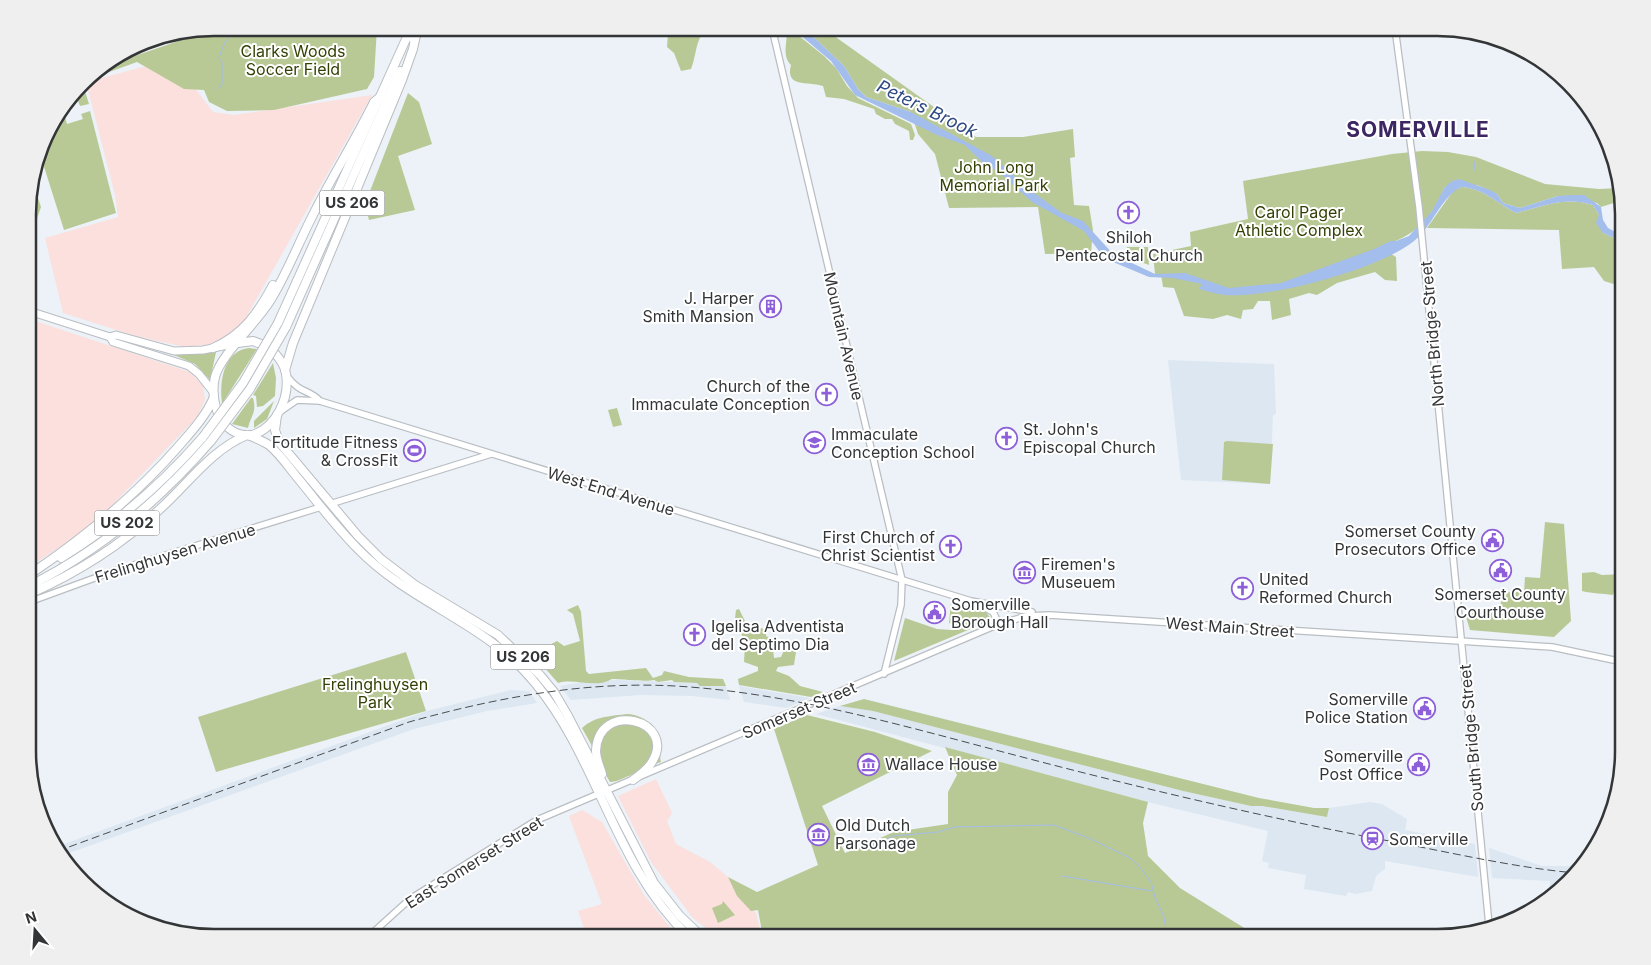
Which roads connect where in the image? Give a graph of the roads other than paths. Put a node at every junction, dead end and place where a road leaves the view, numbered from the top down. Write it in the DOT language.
graph roads {
  1 [pos="412,36"];
  2 [pos="412,36"];
  3 [pos="414,36"];
  4 [pos="774,36"];
  5 [pos="1396,36"];
  6 [pos="381,96"];
  7 [pos="290,262"];
  8 [pos="36,313"];
  9 [pos="282,325"];
  10 [pos="110,337"];
  11 [pos="238,343"];
  12 [pos="213,348"];
  13 [pos="286,373"];
  14 [pos="214,395"];
  15 [pos="320,401"];
  16 [pos="278,414"];
  17 [pos="247,435"];
  18 [pos="491,454"];
  19 [pos="330,504"];
  20 [pos="321,507"];
  21 [pos="36,570"];
  22 [pos="36,571"];
  23 [pos="902,580"];
  24 [pos="36,582"];
  25 [pos="36,591"];
  26 [pos="36,599"];
  27 [pos="971,601"];
  28 [pos="1046,614"];
  29 [pos="999,624"];
  30 [pos="1463,642"];
  31 [pos="1615,660"];
  32 [pos="884,674"];
  33 [pos="601,780"];
  34 [pos="633,780"];
  35 [pos="602,793"];
  36 [pos="1489,921"];
  37 [pos="378,929"];
  38 [pos="681,929"];
  39 [pos="694,929"];
  1 -- 6 [label="highway, US 202"];
  2 -- 9 [label="highway, US 202"];
  3 -- 13 [label="highway, US 206"];
  4 -- 23 [label="street, Mountain Avenue"];
  5 -- 30 [label="street, North Bridge Street"];
  6 -- 7 [label="highway, US 206"];
  6 -- 9 [label="highway, US 202"];
  7 -- 11 [label="highway, US 206"];
  7 -- 12 [label="highway"];
  8 -- 10 [label="main road"];
  9 -- 22 [label="highway, US 202, bridge"];
  9 -- 24 [label="highway, US 202, bridge"];
  10 -- 12 [label="main road"];
  10 -- 14 [label="main road"];
  11 -- 12 [label="main road"];
  11 -- 13 [label="highway"];
  11 -- 14 [label="highway, US 206"];
  13 -- 15 [label="street, West End Avenue"];
  13 -- 16 [label="highway, US 206"];
  14 -- 17 [label="highway, US 206"];
  14 -- 21 [label="highway"];
  15 -- 16 [label="street, West End Avenue"];
  15 -- 18 [label="street, West End Avenue"];
  16 -- 17 [label="highway"];
  16 -- 19 [label="highway, US 206"];
  17 -- 20 [label="highway, US 206"];
  17 -- 25 [label="highway"];
  18 -- 19 [label="street"];
  18 -- 23 [label="street, West End Avenue"];
  19 -- 33 [label="highway, US 206"];
  20 -- 26 [label="street, Frelinghuysen Avenue"];
  20 -- 35 [label="highway, US 206"];
  23 -- 27 [label="street, West End Avenue"];
  23 -- 32 [label="street, Mountain Avenue"];
  27 -- 28 [label="street"];
  27 -- 29 [label="street"];
  28 -- 29 [label="street, West Main Street"];
  28 -- 30 [label="street, West Main Street"];
  29 -- 32 [label="street, Somerset Street"];
  30 -- 31 [label="street, West Main Street"];
  30 -- 36 [label="street, South Bridge Street"];
  32 -- 34 [label="street, Somerset Street"];
  33 -- 34 [label="highway"];
  33 -- 35 [label="highway, US 206"];
  34 -- 35 [label="street, Somerset Street"];
  35 -- 37 [label="street, East Somerset Street"];
  35 -- 38 [label="highway, US 206"];
  35 -- 39 [label="highway, US 206"];
}
